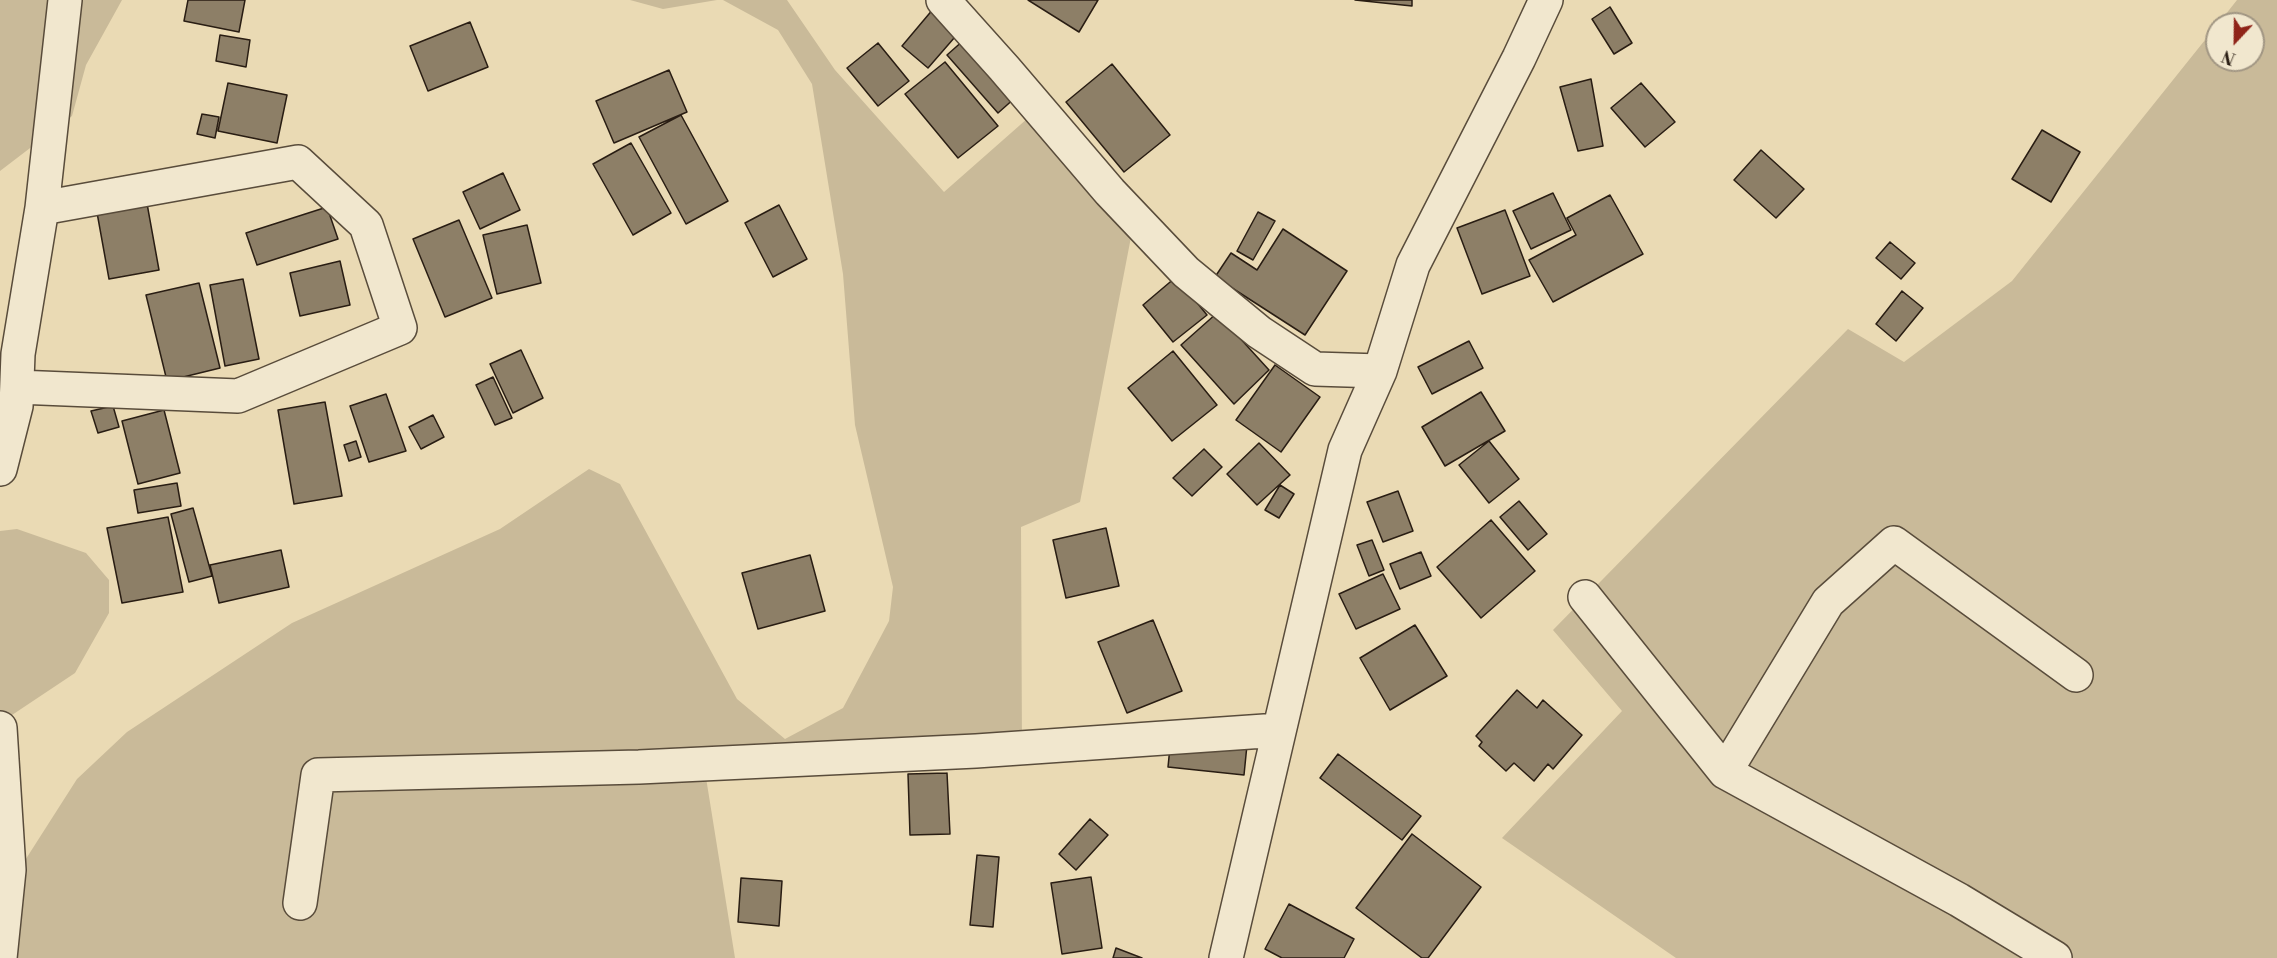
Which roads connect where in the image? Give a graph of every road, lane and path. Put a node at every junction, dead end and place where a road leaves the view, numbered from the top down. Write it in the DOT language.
graph roads {
  1 [pos="65,0"];
  2 [pos="943,0"];
  3 [pos="1546,0"];
  4 [pos="42,208"];
  5 [pos="9,356"];
  6 [pos="1380,371"];
  7 [pos="17,387"];
  8 [pos="0,469"];
  9 [pos="1585,597"];
  10 [pos="2076,675"];
  11 [pos="0,728"];
  12 [pos="1279,730"];
  13 [pos="1725,772"];
  14 [pos="300,903"];
  15 [pos="0,958"];
  16 [pos="1226,958"];
  17 [pos="2055,958"];
  1 -- 4 [label="street"];
  2 -- 6 [label="street"];
  3 -- 6 [label="street"];
  4 -- 5 [label="street"];
  4 -- 7 [label="street"];
  5 -- 7 [label="street"];
  6 -- 12 [label="street"];
  7 -- 8 [label="street"];
  9 -- 13 [label="street"];
  10 -- 13 [label="street"];
  11 -- 15 [label="street"];
  12 -- 14 [label="street"];
  12 -- 16 [label="street"];
  13 -- 17 [label="street"];
}
